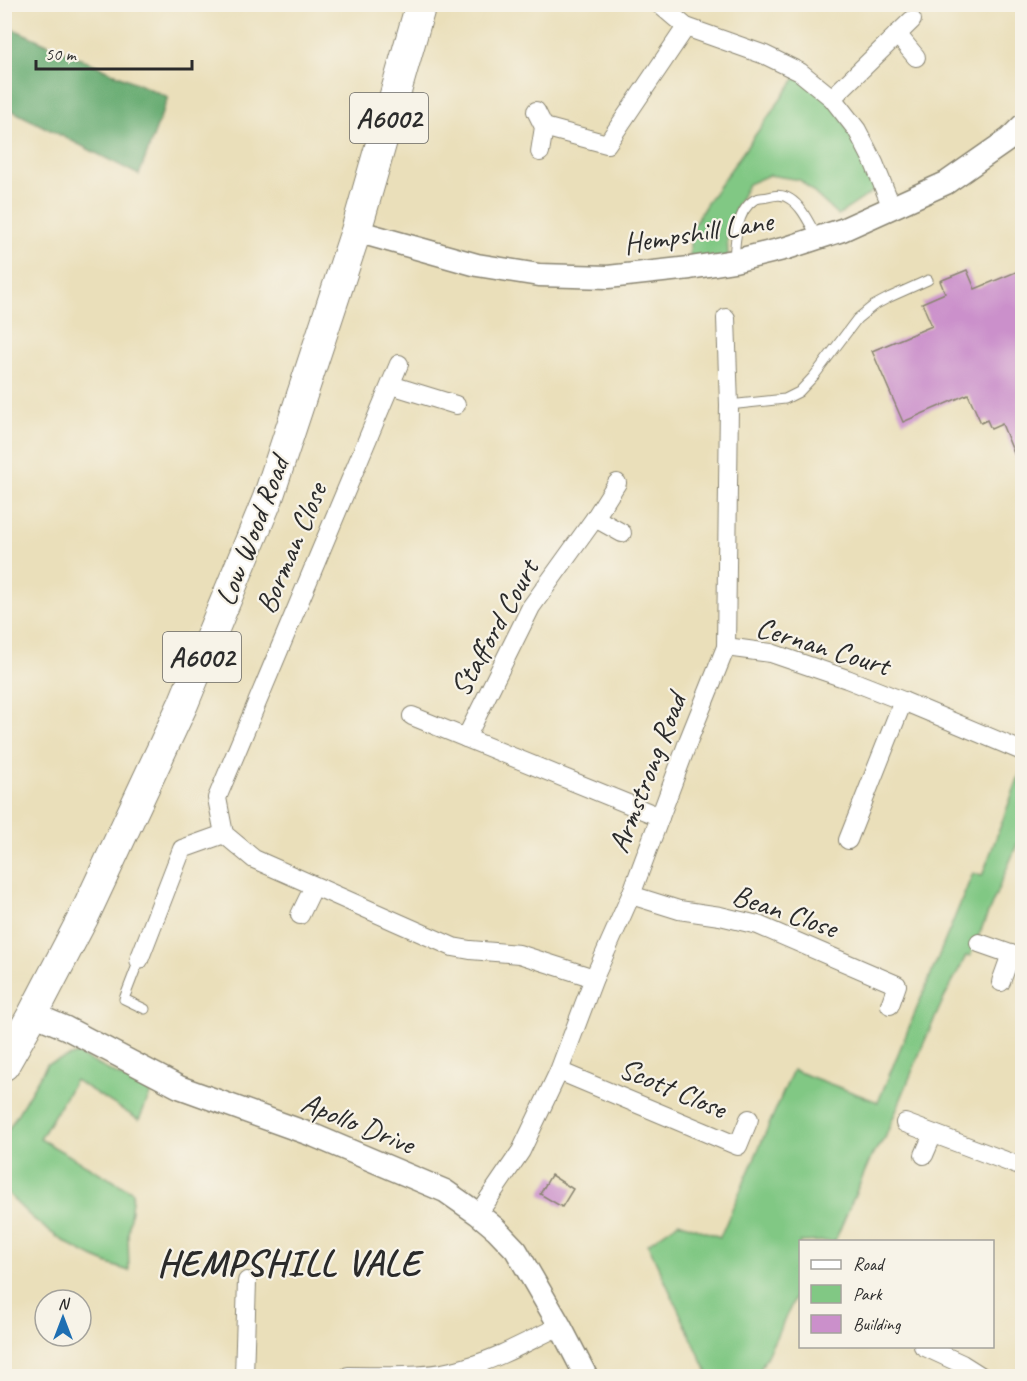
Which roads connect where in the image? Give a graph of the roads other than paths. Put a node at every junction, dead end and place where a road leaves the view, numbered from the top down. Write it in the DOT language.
graph roads {
  1 [pos="422,4"];
  2 [pos="659,4"];
  3 [pos="912,20"];
  4 [pos="686,27"];
  5 [pos="897,34"];
  6 [pos="916,57"];
  7 [pos="832,98"];
  8 [pos="1023,126"];
  9 [pos="540,152"];
  10 [pos="892,208"];
  11 [pos="356,231"];
  12 [pos="818,239"];
  13 [pos="734,261"];
  14 [pos="928,280"];
  15 [pos="726,318"];
  16 [pos="399,364"];
  17 [pos="391,385"];
  18 [pos="456,405"];
  19 [pos="729,405"];
  20 [pos="617,483"];
  21 [pos="594,518"];
  22 [pos="622,533"];
  23 [pos="726,647"];
  24 [pos="903,701"];
  25 [pos="412,716"];
  26 [pos="466,738"];
  27 [pos="1023,751"];
  28 [pos="660,817"];
  29 [pos="224,834"];
  30 [pos="848,840"];
  31 [pos="314,886"];
  32 [pos="631,895"];
  33 [pos="300,915"];
  34 [pos="979,943"];
  35 [pos="1017,956"];
  36 [pos="139,960"];
  37 [pos="594,978"];
  38 [pos="1001,982"];
  39 [pos="890,1005"];
  40 [pos="146,1009"];
  41 [pos="33,1014"];
  42 [pos="4,1065"];
  43 [pos="559,1071"];
  44 [pos="749,1119"];
  45 [pos="905,1123"];
  46 [pos="933,1134"];
  47 [pos="924,1155"];
  48 [pos="1023,1167"];
  49 [pos="478,1214"];
  50 [pos="247,1281"];
  51 [pos="560,1326"];
  52 [pos="924,1348"];
  53 [pos="244,1377"];
  54 [pos="348,1377"];
  55 [pos="586,1377"];
  56 [pos="981,1377"];
  1 -- 11 [label="main road, Low Wood Road / A6002"];
  2 -- 4 [label="street"];
  3 -- 5 [label="street"];
  4 -- 7 [label="street"];
  4 -- 9 [label="street"];
  5 -- 6 [label="street"];
  5 -- 7 [label="street"];
  7 -- 10 [label="street"];
  8 -- 10 [label="street, Hempshill Lane"];
  10 -- 12 [label="street, Hempshill Lane"];
  11 -- 13 [label="street, Hempshill Lane"];
  11 -- 41 [label="main road, Low Wood Road / A6002"];
  12 -- 13 [label="street, Hempshill Lane"];
  12 -- 13 [label="lane"];
  14 -- 19 [label="lane"];
  15 -- 19 [label="street, Armstrong Road"];
  16 -- 17 [label="street, Borman Close"];
  17 -- 18 [label="street"];
  17 -- 29 [label="street, Borman Close"];
  19 -- 23 [label="street, Armstrong Road"];
  20 -- 21 [label="street, Stafford Court"];
  21 -- 22 [label="street"];
  21 -- 26 [label="street, Stafford Court"];
  23 -- 24 [label="street, Cernan Court"];
  23 -- 28 [label="street, Armstrong Road"];
  24 -- 27 [label="street, Cernan Court"];
  24 -- 30 [label="street, Cernan Court"];
  25 -- 26 [label="street, Stafford Court"];
  26 -- 28 [label="street, Stafford Court"];
  28 -- 32 [label="street, Armstrong Road"];
  29 -- 31 [label="street"];
  29 -- 36 [label="street"];
  31 -- 33 [label="street"];
  31 -- 37 [label="street"];
  32 -- 37 [label="street, Armstrong Road"];
  32 -- 39 [label="street, Bean Close"];
  34 -- 35 [label="street"];
  35 -- 38 [label="street"];
  36 -- 40 [label="lane"];
  37 -- 43 [label="street, Armstrong Road"];
  41 -- 42 [label="main road, Low Wood Road / A6002"];
  41 -- 49 [label="street, Apollo Drive"];
  43 -- 44 [label="street, Scott Close"];
  43 -- 49 [label="street, Armstrong Road"];
  45 -- 46 [label="street"];
  46 -- 47 [label="street"];
  46 -- 48 [label="street"];
  49 -- 51 [label="street, Apollo Drive"];
  50 -- 53 [label="street"];
  51 -- 54 [label="street"];
  51 -- 55 [label="street, Apollo Drive"];
  52 -- 56 [label="street"];
}
